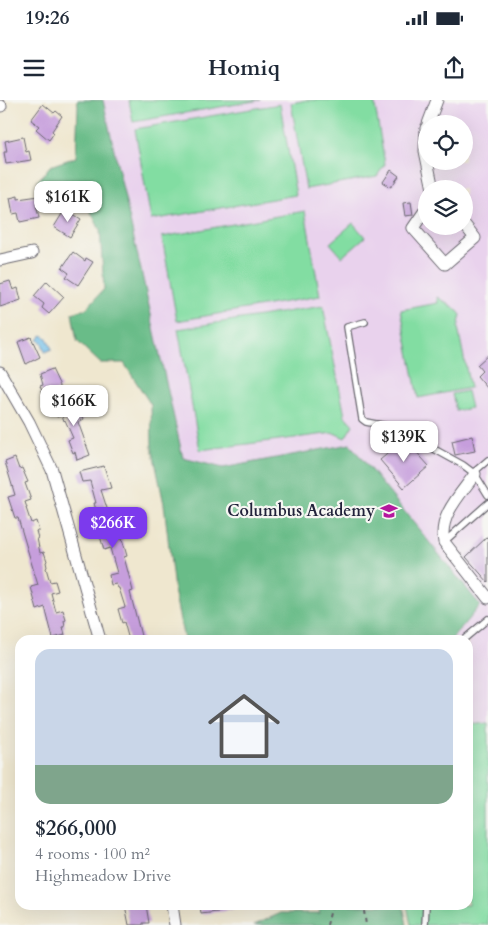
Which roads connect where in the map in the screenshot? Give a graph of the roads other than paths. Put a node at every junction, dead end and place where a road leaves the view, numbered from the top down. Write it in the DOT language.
graph roads {
  1 [pos="437,100"];
  2 [pos="431,115"];
  3 [pos="418,221"];
  4 [pos="418,234"];
  5 [pos="419,235"];
  6 [pos="473,235"];
  7 [pos="32,253"];
  8 [pos="0,260"];
  9 [pos="365,322"];
  10 [pos="0,372"];
  11 [pos="488,460"];
  12 [pos="474,474"];
  13 [pos="488,495"];
  14 [pos="488,502"];
  15 [pos="444,542"];
  16 [pos="488,598"];
  17 [pos="488,619"];
  18 [pos="99,635"];
  19 [pos="469,635"];
  20 [pos="173,910"];
  21 [pos="426,910"];
  22 [pos="175,925"];
  23 [pos="425,925"];
  1 -- 2 [label="street"];
  3 -- 4 [label="street"];
  5 -- 6 [label="street"];
  7 -- 8 [label="street"];
  9 -- 12 [label="lane"];
  10 -- 18 [label="street"];
  11 -- 12 [label="lane"];
  12 -- 13 [label="lane"];
  12 -- 15 [label="street"];
  14 -- 15 [label="lane"];
  15 -- 16 [label="street"];
  17 -- 19 [label="lane"];
  20 -- 22 [label="street"];
  21 -- 23 [label="lane"];
}
